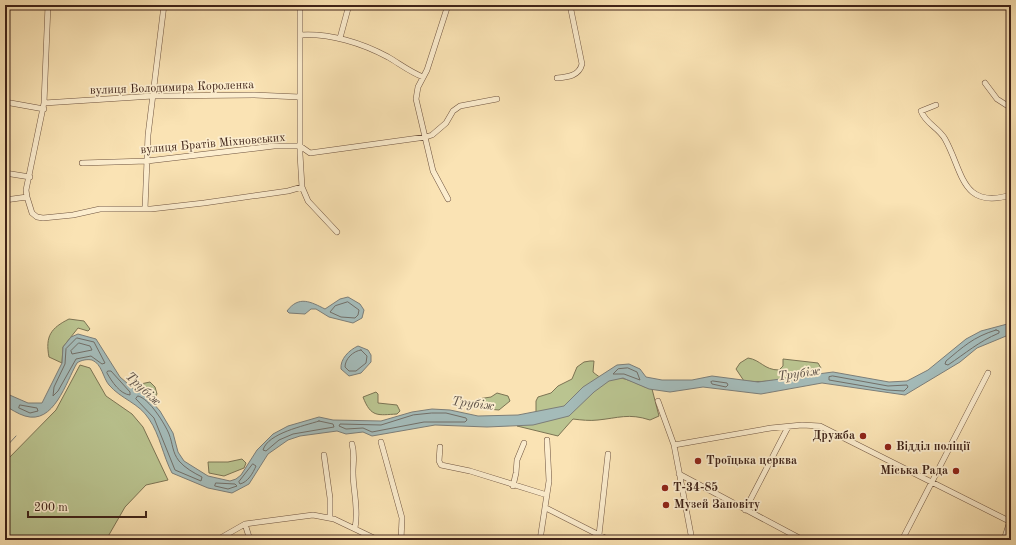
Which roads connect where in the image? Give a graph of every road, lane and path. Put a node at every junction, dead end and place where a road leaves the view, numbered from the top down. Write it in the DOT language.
graph roads {
  1 [pos="48,5"];
  2 [pos="164,5"];
  3 [pos="300,5"];
  4 [pos="349,5"];
  5 [pos="448,5"];
  6 [pos="570,5"];
  7 [pos="300,35"];
  8 [pos="340,38"];
  9 [pos="423,77"];
  10 [pos="557,78"];
  11 [pos="986,83"];
  12 [pos="153,96"];
  13 [pos="300,97"];
  14 [pos="497,99"];
  15 [pos="5,102"];
  16 [pos="44,103"];
  17 [pos="936,105"];
  18 [pos="1011,108"];
  19 [pos="44,109"];
  20 [pos="426,137"];
  21 [pos="300,146"];
  22 [pos="147,161"];
  23 [pos="82,164"];
  24 [pos="5,173"];
  25 [pos="30,177"];
  26 [pos="302,187"];
  27 [pos="1011,195"];
  28 [pos="27,197"];
  29 [pos="448,199"];
  30 [pos="5,200"];
  31 [pos="145,209"];
  32 [pos="337,232"];
  33 [pos="988,373"];
  34 [pos="658,401"];
  35 [pos="788,426"];
  36 [pos="547,440"];
  37 [pos="381,442"];
  38 [pos="524,443"];
  39 [pos="352,444"];
  40 [pos="674,445"];
  41 [pos="440,447"];
  42 [pos="608,454"];
  43 [pos="324,455"];
  44 [pos="679,474"];
  45 [pos="931,482"];
  46 [pos="513,486"];
  47 [pos="547,496"];
  48 [pos="546,508"];
  49 [pos="745,510"];
  50 [pos="330,518"];
  51 [pos="1010,521"];
  52 [pos="245,524"];
  53 [pos="355,528"];
  54 [pos="599,535"];
  55 [pos="217,540"];
  56 [pos="250,540"];
  57 [pos="378,540"];
  58 [pos="401,540"];
  59 [pos="540,540"];
  60 [pos="607,540"];
  61 [pos="692,540"];
  62 [pos="802,540"];
  63 [pos="902,540"];
  64 [pos="1004,540"];
  1 -- 16 [label="street"];
  2 -- 12 [label="street"];
  3 -- 7 [label="street"];
  4 -- 8 [label="street"];
  5 -- 9 [label="street"];
  6 -- 10 [label="street"];
  7 -- 8 [label="street"];
  7 -- 13 [label="street"];
  8 -- 9 [label="street"];
  9 -- 20 [label="street"];
  11 -- 18 [label="street"];
  12 -- 13 [label="street, вулиця Володимира Короленка"];
  12 -- 16 [label="street, вулиця Володимира Короленка"];
  12 -- 22 [label="street"];
  13 -- 21 [label="street"];
  14 -- 20 [label="street, вулиця Братів Міхновських"];
  15 -- 19 [label="street"];
  16 -- 19 [label="street"];
  17 -- 27 [label="street"];
  19 -- 25 [label="street"];
  20 -- 21 [label="street, вулиця Братів Міхновських"];
  20 -- 29 [label="street"];
  21 -- 22 [label="street, вулиця Братів Міхновських"];
  21 -- 26 [label="street"];
  22 -- 23 [label="street, вулиця Братів Міхновських"];
  22 -- 31 [label="street"];
  24 -- 25 [label="street"];
  25 -- 28 [label="street"];
  26 -- 31 [label="street"];
  26 -- 32 [label="street"];
  28 -- 30 [label="street"];
  28 -- 31 [label="street"];
  33 -- 45 [label="street"];
  34 -- 40 [label="street"];
  35 -- 40 [label="street"];
  35 -- 45 [label="street"];
  35 -- 49 [label="street"];
  36 -- 47 [label="street"];
  37 -- 58 [label="street"];
  38 -- 46 [label="street"];
  39 -- 53 [label="street"];
  40 -- 44 [label="street"];
  41 -- 46 [label="street"];
  42 -- 54 [label="street"];
  43 -- 50 [label="street"];
  44 -- 49 [label="street"];
  44 -- 61 [label="street"];
  45 -- 51 [label="street"];
  45 -- 63 [label="street"];
  46 -- 47 [label="street"];
  47 -- 48 [label="street"];
  48 -- 54 [label="street"];
  48 -- 59 [label="street"];
  49 -- 62 [label="street"];
  50 -- 52 [label="street"];
  50 -- 53 [label="street"];
  51 -- 64 [label="street"];
  52 -- 55 [label="street"];
  52 -- 56 [label="street"];
  53 -- 57 [label="street"];
  54 -- 60 [label="street"];
}
